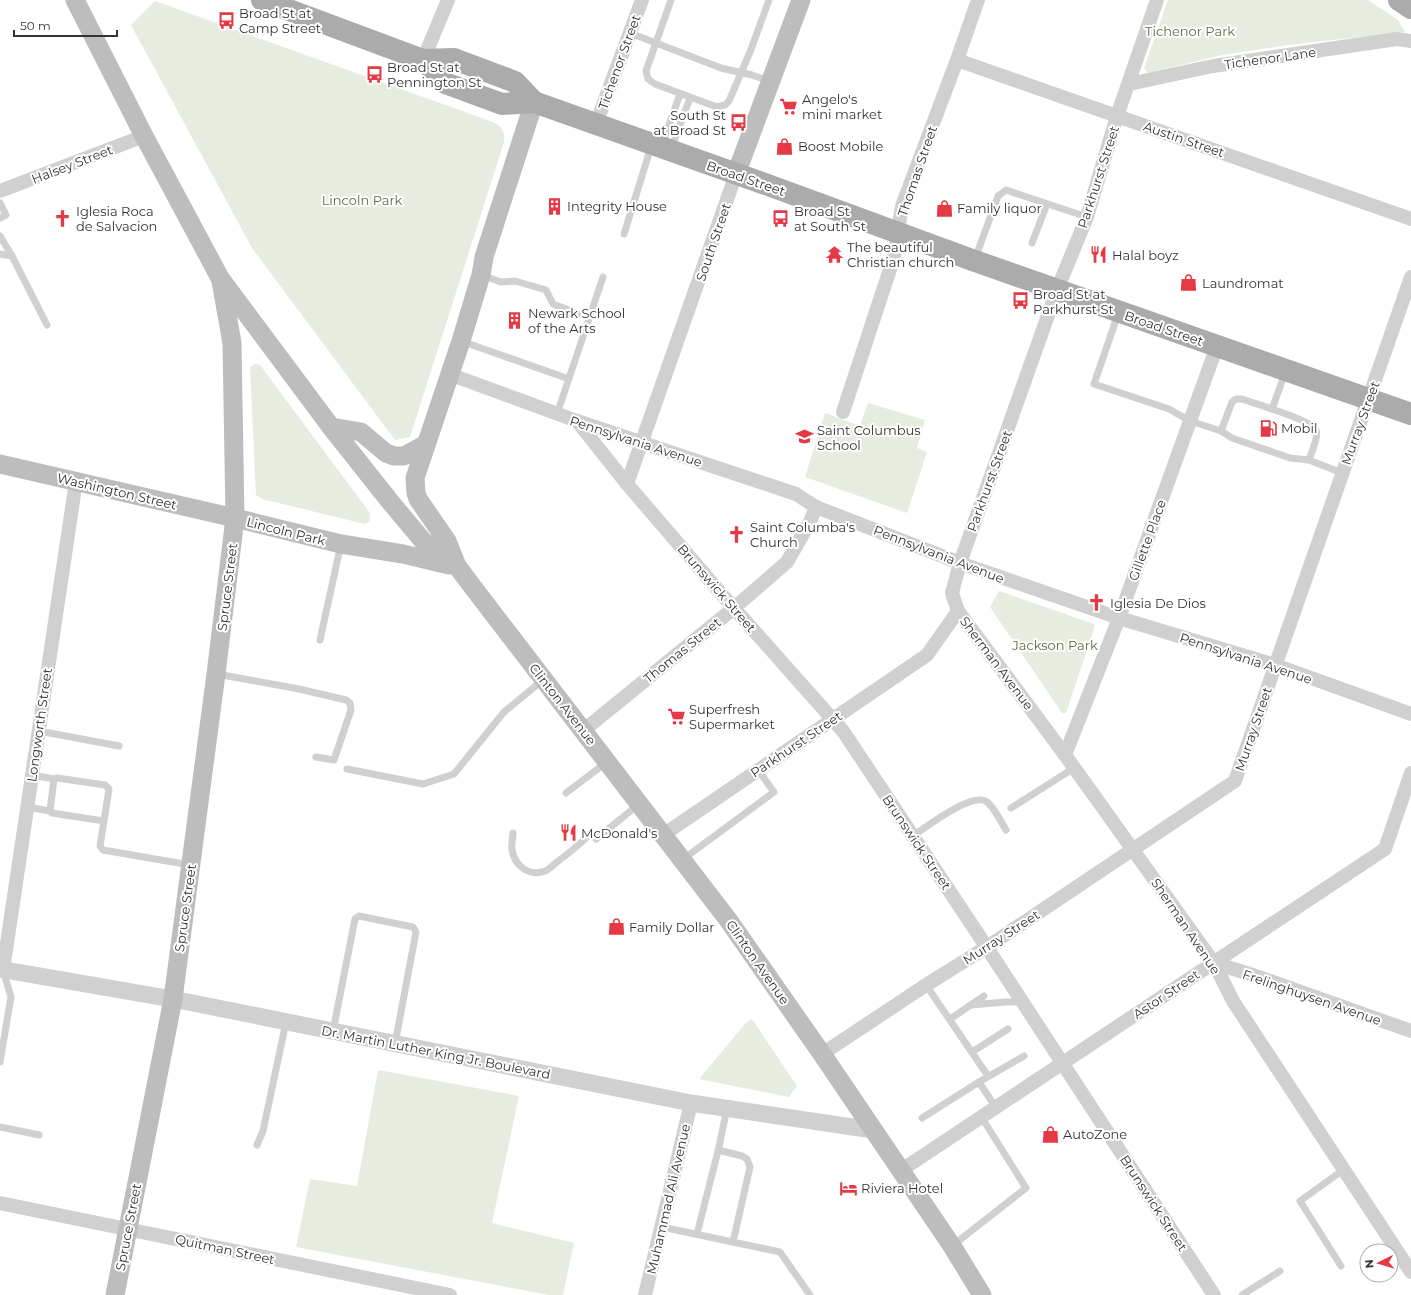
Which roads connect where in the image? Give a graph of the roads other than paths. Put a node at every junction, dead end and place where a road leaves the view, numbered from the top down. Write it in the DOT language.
graph roads {
  1 [pos="75,0"];
  2 [pos="262,0"];
  3 [pos="448,0"];
  4 [pos="642,0"];
  5 [pos="671,0"];
  6 [pos="769,0"];
  7 [pos="801,0"];
  8 [pos="978,0"];
  9 [pos="1157,0"];
  10 [pos="1399,0"];
  11 [pos="1411,8"];
  12 [pos="630,33"];
  13 [pos="1411,41"];
  14 [pos="656,42"];
  15 [pos="423,60"];
  16 [pos="957,60"];
  17 [pos="741,72"];
  18 [pos="771,81"];
  19 [pos="1129,84"];
  20 [pos="680,94"];
  21 [pos="690,98"];
  22 [pos="534,102"];
  23 [pos="1117,116"];
  24 [pos="596,124"];
  25 [pos="144,136"];
  26 [pos="661,148"];
  27 [pos="736,174"];
  28 [pos="0,191"];
  29 [pos="0,203"];
  30 [pos="1047,204"];
  31 [pos="1087,217"];
  32 [pos="0,218"];
  33 [pos="1411,219"];
  34 [pos="624,234"];
  35 [pos="898,234"];
  36 [pos="0,236"];
  37 [pos="1032,243"];
  38 [pos="0,254"];
  39 [pos="12,256"];
  40 [pos="975,261"];
  41 [pos="481,274"];
  42 [pos="603,277"];
  43 [pos="1411,277"];
  44 [pos="220,278"];
  45 [pos="1057,290"];
  46 [pos="1119,312"];
  47 [pos="589,318"];
  48 [pos="47,325"];
  49 [pos="461,341"];
  50 [pos="1217,346"];
  51 [pos="1286,371"];
  52 [pos="449,374"];
  53 [pos="569,379"];
  54 [pos="1369,399"];
  55 [pos="1272,409"];
  56 [pos="843,412"];
  57 [pos="557,414"];
  58 [pos="1411,414"];
  59 [pos="1190,421"];
  60 [pos="577,422"];
  61 [pos="331,427"];
  62 [pos="1220,431"];
  63 [pos="642,443"];
  64 [pos="426,444"];
  65 [pos="1309,460"];
  66 [pos="0,464"];
  67 [pos="1342,473"];
  68 [pos="76,481"];
  69 [pos="627,484"];
  70 [pos="816,507"];
  71 [pos="235,518"];
  72 [pos="341,544"];
  73 [pos="960,563"];
  74 [pos="457,566"];
  75 [pos="734,608"];
  76 [pos="958,611"];
  77 [pos="1119,618"];
  78 [pos="320,640"];
  79 [pos="1275,665"];
  80 [pos="216,674"];
  81 [pos="544,679"];
  82 [pos="1411,714"];
  83 [pos="832,719"];
  84 [pos="584,730"];
  85 [pos="38,731"];
  86 [pos="119,746"];
  87 [pos="1065,755"];
  88 [pos="316,757"];
  89 [pos="607,762"];
  90 [pos="1074,768"];
  91 [pos="347,770"];
  92 [pos="758,770"];
  93 [pos="1411,773"];
  94 [pos="32,775"];
  95 [pos="54,779"];
  96 [pos="566,793"];
  97 [pos="639,804"];
  98 [pos="27,807"];
  99 [pos="1011,808"];
  100 [pos="50,811"];
  101 [pos="104,821"];
  102 [pos="1006,830"];
  103 [pos="592,832"];
  104 [pos="513,833"];
  105 [pos="663,835"];
  106 [pos="913,836"];
  107 [pos="596,839"];
  108 [pos="1133,849"];
  109 [pos="682,860"];
  110 [pos="190,865"];
  111 [pos="987,947"];
  112 [pos="1214,963"];
  113 [pos="2,969"];
  114 [pos="926,985"];
  115 [pos="984,996"];
  116 [pos="172,999"];
  117 [pos="1023,1002"];
  118 [pos="971,1005"];
  119 [pos="950,1019"];
  120 [pos="286,1022"];
  121 [pos="1008,1029"];
  122 [pos="1411,1031"];
  123 [pos="332,1032"];
  124 [pos="395,1044"];
  125 [pos="972,1052"];
  126 [pos="822,1054"];
  127 [pos="1024,1056"];
  128 [pos="0,1062"];
  129 [pos="1063,1064"];
  130 [pos="988,1076"];
  131 [pos="979,1082"];
  132 [pos="691,1103"];
  133 [pos="727,1108"];
  134 [pos="996,1108"];
  135 [pos="922,1118"];
  136 [pos="982,1118"];
  137 [pos="0,1127"];
  138 [pos="873,1130"];
  139 [pos="39,1135"];
  140 [pos="257,1145"];
  141 [pos="718,1150"];
  142 [pos="1343,1170"];
  143 [pos="900,1171"];
  144 [pos="0,1203"];
  145 [pos="662,1227"];
  146 [pos="128,1229"];
  147 [pos="697,1234"];
  148 [pos="733,1242"];
  149 [pos="952,1246"];
  150 [pos="1407,1258"];
  151 [pos="1341,1266"];
  152 [pos="1280,1271"];
  153 [pos="1411,1272"];
  154 [pos="115,1295"];
  155 [pos="450,1295"];
  156 [pos="645,1295"];
  157 [pos="810,1295"];
  158 [pos="982,1295"];
  159 [pos="1214,1295"];
  160 [pos="1242,1295"];
  1 -- 25 [label="main road, Lincoln Park"];
  2 -- 15 [label="main road, Broad Street"];
  3 -- 15 [label="street"];
  4 -- 12 [label="street, Tichenor Street"];
  5 -- 14 [label="lane"];
  6 -- 17 [label="lane"];
  7 -- 18 [label="main road, South Street"];
  8 -- 16 [label="street, Thomas Street"];
  9 -- 19 [label="street, Parkhurst Street"];
  10 -- 11 [label="main road"];
  12 -- 14 [label="lane"];
  12 -- 24 [label="street, Tichenor Street"];
  13 -- 19 [label="street, Tichenor Lane"];
  14 -- 17 [label="lane"];
  14 -- 20 [label="lane"];
  15 -- 22 [label="main road, Broad Street"];
  16 -- 23 [label="street, Austin Street"];
  16 -- 35 [label="street, Thomas Street"];
  17 -- 18 [label="lane"];
  17 -- 21 [label="lane"];
  18 -- 27 [label="main road, South Street"];
  19 -- 23 [label="street, Parkhurst Street"];
  20 -- 21 [label="lane"];
  20 -- 26 [label="lane"];
  21 -- 26 [label="lane"];
  22 -- 24 [label="main road, Broad Street"];
  22 -- 41 [label="main road"];
  23 -- 31 [label="street, Parkhurst Street"];
  23 -- 33 [label="street, Austin Street"];
  24 -- 26 [label="main road, Broad Street"];
  25 -- 28 [label="street, Halsey Street"];
  25 -- 44 [label="main road, Lincoln Park"];
  26 -- 27 [label="main road, Broad Street"];
  26 -- 34 [label="lane"];
  27 -- 35 [label="main road, Broad Street"];
  27 -- 63 [label="street, South Street"];
  29 -- 32 [label="lane"];
  30 -- 31 [label="lane"];
  30 -- 37 [label="lane"];
  30 -- 40 [label="lane"];
  31 -- 45 [label="street, Parkhurst Street"];
  35 -- 40 [label="main road, Broad Street"];
  35 -- 56 [label="street, Thomas Street"];
  36 -- 39 [label="lane"];
  38 -- 39 [label="lane"];
  39 -- 48 [label="lane"];
  40 -- 45 [label="main road, Broad Street"];
  41 -- 47 [label="lane"];
  41 -- 49 [label="main road"];
  42 -- 47 [label="lane"];
  43 -- 54 [label="street, Murray Street"];
  44 -- 61 [label="main road, Lincoln Park"];
  44 -- 71 [label="main road, Lincoln Park"];
  45 -- 46 [label="main road, Broad Street"];
  45 -- 73 [label="street, Parkhurst Street"];
  46 -- 50 [label="main road, Broad Street"];
  46 -- 59 [label="lane"];
  47 -- 53 [label="lane"];
  49 -- 52 [label="main road"];
  49 -- 53 [label="lane"];
  50 -- 51 [label="main road, Broad Street"];
  50 -- 59 [label="street, Gillette Place"];
  51 -- 54 [label="main road, Broad Street"];
  51 -- 55 [label="lane"];
  52 -- 57 [label="street, Pennsylvania Avenue"];
  52 -- 64 [label="main road"];
  53 -- 57 [label="lane"];
  54 -- 58 [label="main road, Broad Street"];
  54 -- 67 [label="street, Murray Street"];
  55 -- 62 [label="lane"];
  55 -- 65 [label="lane"];
  57 -- 60 [label="street, Pennsylvania Avenue"];
  59 -- 62 [label="lane"];
  59 -- 77 [label="street, Gillette Place"];
  60 -- 63 [label="street, Pennsylvania Avenue"];
  60 -- 69 [label="street, Brunswick Street"];
  61 -- 64 [label="main road"];
  61 -- 74 [label="main road, Lincoln Park"];
  62 -- 65 [label="lane"];
  63 -- 69 [label="street, South Street"];
  63 -- 70 [label="street, Pennsylvania Avenue"];
  64 -- 74 [label="main road"];
  65 -- 67 [label="lane"];
  66 -- 68 [label="main road, Washington Street"];
  67 -- 79 [label="street, Murray Street"];
  68 -- 71 [label="main road, Washington Street"];
  68 -- 85 [label="street, Longworth Street"];
  69 -- 75 [label="street, Brunswick Street"];
  70 -- 73 [label="street, Pennsylvania Avenue"];
  70 -- 75 [label="street, Thomas Street"];
  71 -- 72 [label="main road, Lincoln Park"];
  71 -- 80 [label="main road, Spruce Street"];
  72 -- 74 [label="main road, Lincoln Park"];
  72 -- 78 [label="lane"];
  73 -- 76 [label="street, Parkhurst Street"];
  73 -- 77 [label="street, Pennsylvania Avenue"];
  74 -- 81 [label="main road, Clinton Avenue"];
  75 -- 83 [label="street, Brunswick Street"];
  75 -- 84 [label="street, Thomas Street"];
  76 -- 83 [label="street, Parkhurst Street"];
  76 -- 87 [label="street, Sherman Avenue"];
  77 -- 79 [label="street, Pennsylvania Avenue"];
  77 -- 87 [label="street, Gillette Place"];
  79 -- 82 [label="street, Pennsylvania Avenue"];
  79 -- 108 [label="street, Murray Street"];
  80 -- 88 [label="lane"];
  80 -- 110 [label="main road, Spruce Street"];
  81 -- 84 [label="main road, Clinton Avenue"];
  81 -- 91 [label="lane"];
  83 -- 92 [label="street, Parkhurst Street"];
  83 -- 106 [label="street, Brunswick Street"];
  84 -- 89 [label="main road, Clinton Avenue"];
  85 -- 86 [label="lane"];
  85 -- 94 [label="street, Longworth Street"];
  87 -- 90 [label="street, Sherman Avenue"];
  89 -- 96 [label="lane"];
  89 -- 97 [label="main road, Clinton Avenue"];
  90 -- 99 [label="lane"];
  90 -- 108 [label="street, Sherman Avenue"];
  92 -- 105 [label="street, Parkhurst Street"];
  92 -- 109 [label="lane"];
  93 -- 112 [label="street, Astor Street"];
  94 -- 95 [label="lane"];
  94 -- 98 [label="street, Longworth Street"];
  95 -- 100 [label="lane"];
  95 -- 101 [label="lane"];
  97 -- 105 [label="main road, Clinton Avenue"];
  97 -- 107 [label="lane"];
  98 -- 100 [label="lane"];
  98 -- 113 [label="street, Longworth Street"];
  100 -- 101 [label="lane"];
  101 -- 110 [label="lane"];
  102 -- 106 [label="lane"];
  103 -- 104 [label="lane"];
  105 -- 109 [label="main road, Clinton Avenue"];
  106 -- 111 [label="street, Brunswick Street"];
  108 -- 111 [label="street, Murray Street"];
  108 -- 112 [label="street, Sherman Avenue"];
  109 -- 126 [label="main road, Clinton Avenue"];
  110 -- 116 [label="main road, Spruce Street"];
  111 -- 114 [label="street, Murray Street"];
  111 -- 117 [label="street, Brunswick Street"];
  112 -- 122 [label="street, Frelinghuysen Avenue"];
  112 -- 129 [label="street, Astor Street"];
  112 -- 142 [label="street, Sherman Avenue"];
  113 -- 116 [label="street, Dr. Martin Luther King Jr. Boulevard"];
  113 -- 128 [label="lane"];
  114 -- 119 [label="lane"];
  114 -- 126 [label="street, Murray Street"];
  115 -- 118 [label="lane"];
  116 -- 120 [label="street, Dr. Martin Luther King Jr. Boulevard"];
  116 -- 146 [label="main road, Spruce Street"];
  117 -- 118 [label="lane"];
  117 -- 129 [label="street, Brunswick Street"];
  118 -- 119 [label="lane"];
  119 -- 125 [label="lane"];
  120 -- 123 [label="street, Dr. Martin Luther King Jr. Boulevard"];
  120 -- 140 [label="lane"];
  121 -- 125 [label="lane"];
  123 -- 124 [label="street, Dr. Martin Luther King Jr. Boulevard"];
  123 -- 124 [label="lane"];
  124 -- 132 [label="street, Dr. Martin Luther King Jr. Boulevard"];
  125 -- 130 [label="lane"];
  126 -- 138 [label="main road, Clinton Avenue"];
  127 -- 130 [label="lane"];
  129 -- 134 [label="street, Astor Street"];
  129 -- 159 [label="street, Brunswick Street"];
  130 -- 131 [label="lane"];
  131 -- 134 [label="lane"];
  131 -- 135 [label="lane"];
  132 -- 133 [label="street, Dr. Martin Luther King Jr. Boulevard"];
  132 -- 145 [label="street, Muhammad Ali Avenue"];
  133 -- 138 [label="street, Dr. Martin Luther King Jr. Boulevard"];
  133 -- 141 [label="lane"];
  134 -- 136 [label="street, Astor Street"];
  136 -- 143 [label="street, Astor Street"];
  136 -- 149 [label="lane"];
  137 -- 139 [label="lane"];
  138 -- 143 [label="main road, Clinton Avenue"];
  141 -- 147 [label="lane"];
  141 -- 148 [label="lane"];
  142 -- 150 [label="street, Sherman Avenue"];
  142 -- 151 [label="lane"];
  143 -- 149 [label="main road, Clinton Avenue"];
  144 -- 146 [label="street, Quitman Street"];
  145 -- 147 [label="lane"];
  145 -- 156 [label="street, Muhammad Ali Avenue"];
  146 -- 154 [label="main road, Spruce Street"];
  146 -- 155 [label="street, Quitman Street"];
  147 -- 148 [label="lane"];
  148 -- 157 [label="lane"];
  149 -- 158 [label="main road, Clinton Avenue"];
  150 -- 153 [label="street, Sherman Avenue"];
  152 -- 160 [label="lane"];
}
